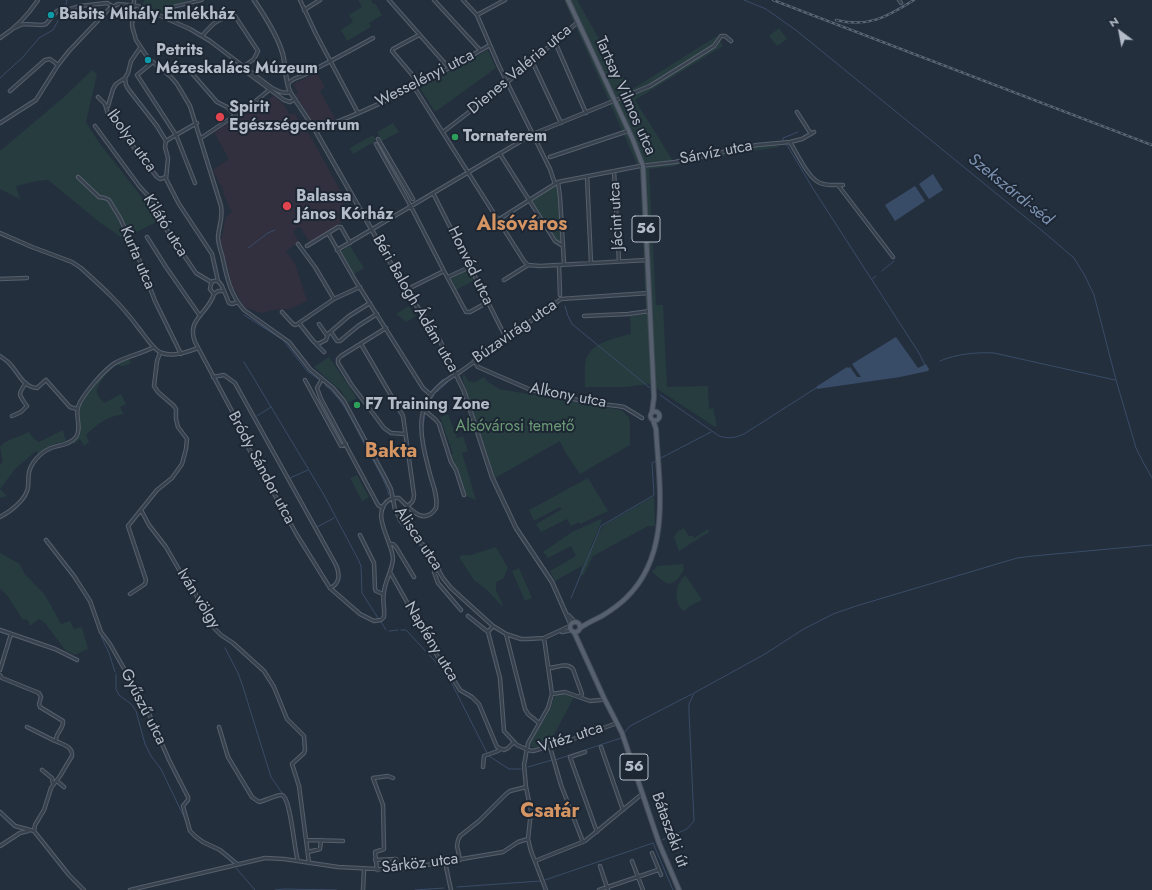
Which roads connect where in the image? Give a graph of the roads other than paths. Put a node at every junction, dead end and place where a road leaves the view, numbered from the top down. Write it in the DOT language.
graph roads {
  1 [pos="38,0"];
  2 [pos="134,0"];
  3 [pos="202,0"];
  4 [pos="254,0"];
  5 [pos="300,0"];
  6 [pos="320,0"];
  7 [pos="389,0"];
  8 [pos="434,0"];
  9 [pos="463,0"];
  10 [pos="506,0"];
  11 [pos="568,0"];
  12 [pos="899,0"];
  13 [pos="117,2"];
  14 [pos="901,4"];
  15 [pos="133,5"];
  16 [pos="112,6"];
  17 [pos="138,6"];
  18 [pos="304,10"];
  19 [pos="477,15"];
  20 [pos="165,17"];
  21 [pos="578,22"];
  22 [pos="14,28"];
  23 [pos="419,35"];
  24 [pos="202,36"];
  25 [pos="0,38"];
  26 [pos="373,38"];
  27 [pos="731,41"];
  28 [pos="555,42"];
  29 [pos="490,45"];
  30 [pos="140,48"];
  31 [pos="480,50"];
  32 [pos="532,61"];
  33 [pos="153,62"];
  34 [pos="331,62"];
  35 [pos="239,64"];
  36 [pos="58,65"];
  37 [pos="243,67"];
  38 [pos="449,68"];
  39 [pos="190,71"];
  40 [pos="285,74"];
  41 [pos="125,78"];
  42 [pos="292,79"];
  43 [pos="508,82"];
  44 [pos="420,84"];
  45 [pos="287,85"];
  46 [pos="414,87"];
  47 [pos="269,90"];
  48 [pos="10,91"];
  49 [pos="290,92"];
  50 [pos="98,97"];
  51 [pos="294,99"];
  52 [pos="615,101"];
  53 [pos="108,106"];
  54 [pos="586,112"];
  55 [pos="797,112"];
  56 [pos="358,113"];
  57 [pos="235,116"];
  58 [pos="0,123"];
  59 [pos="561,123"];
  60 [pos="197,124"];
  61 [pos="95,126"];
  62 [pos="315,130"];
  63 [pos="628,131"];
  64 [pos="443,132"];
  65 [pos="533,134"];
  66 [pos="176,135"];
  67 [pos="201,138"];
  68 [pos="378,138"];
  69 [pos="166,141"];
  70 [pos="790,142"];
  71 [pos="376,144"];
  72 [pos="500,153"];
  73 [pos="550,157"];
  74 [pos="643,166"];
  75 [pos="614,171"];
  76 [pos="468,172"];
  77 [pos="587,176"];
  78 [pos="78,177"];
  79 [pos="166,178"];
  80 [pos="196,183"];
  81 [pos="556,183"];
  82 [pos="843,184"];
  83 [pos="838,185"];
  84 [pos="433,193"];
  85 [pos="413,198"];
  86 [pos="529,201"];
  87 [pos="410,207"];
  88 [pos="498,220"];
  89 [pos="371,230"];
  90 [pos="0,233"];
  91 [pos="328,233"];
  92 [pos="147,236"];
  93 [pos="350,242"];
  94 [pos="298,244"];
  95 [pos="307,246"];
  96 [pos="563,246"];
  97 [pos="337,250"];
  98 [pos="894,257"];
  99 [pos="647,260"];
  100 [pos="619,262"];
  101 [pos="591,263"];
  102 [pos="564,264"];
  103 [pos="528,265"];
  104 [pos="559,265"];
  105 [pos="470,267"];
  106 [pos="444,271"];
  107 [pos="448,277"];
  108 [pos="27,278"];
  109 [pos="0,279"];
  110 [pos="504,280"];
  111 [pos="218,281"];
  112 [pos="211,282"];
  113 [pos="360,287"];
  114 [pos="406,290"];
  115 [pos="224,291"];
  116 [pos="649,293"];
  117 [pos="214,294"];
  118 [pos="560,295"];
  119 [pos="334,299"];
  120 [pos="238,302"];
  121 [pos="488,302"];
  122 [pos="370,303"];
  123 [pos="650,311"];
  124 [pos="282,312"];
  125 [pos="377,314"];
  126 [pos="200,316"];
  127 [pos="584,316"];
  128 [pos="298,323"];
  129 [pos="319,324"];
  130 [pos="386,328"];
  131 [pos="331,332"];
  132 [pos="328,334"];
  133 [pos="506,338"];
  134 [pos="316,343"];
  135 [pos="361,344"];
  136 [pos="154,347"];
  137 [pos="198,348"];
  138 [pos="324,352"];
  139 [pos="160,353"];
  140 [pos="181,354"];
  141 [pos="0,356"];
  142 [pos="474,362"];
  143 [pos="456,374"];
  144 [pos="213,377"];
  145 [pos="322,379"];
  146 [pos="305,380"];
  147 [pos="26,383"];
  148 [pos="431,395"];
  149 [pos="654,397"];
  150 [pos="77,409"];
  151 [pos="423,409"];
  152 [pos="652,412"];
  153 [pos="658,412"];
  154 [pos="12,416"];
  155 [pos="642,418"];
  156 [pos="658,419"];
  157 [pos="653,420"];
  158 [pos="656,429"];
  159 [pos="405,434"];
  160 [pos="346,444"];
  161 [pos="464,495"];
  162 [pos="392,498"];
  163 [pos="407,506"];
  164 [pos="383,508"];
  165 [pos="141,510"];
  166 [pos="0,517"];
  167 [pos="360,535"];
  168 [pos="46,540"];
  169 [pos="389,544"];
  170 [pos="439,569"];
  171 [pos="390,572"];
  172 [pos="414,577"];
  173 [pos="330,588"];
  174 [pos="130,594"];
  175 [pos="383,594"];
  176 [pos="461,610"];
  177 [pos="468,616"];
  178 [pos="592,620"];
  179 [pos="493,626"];
  180 [pos="573,626"];
  181 [pos="580,629"];
  182 [pos="0,630"];
  183 [pos="488,632"];
  184 [pos="11,634"];
  185 [pos="506,634"];
  186 [pos="544,638"];
  187 [pos="581,645"];
  188 [pos="77,660"];
  189 [pos="549,668"];
  190 [pos="0,670"];
  191 [pos="0,676"];
  192 [pos="552,694"];
  193 [pos="579,697"];
  194 [pos="601,700"];
  195 [pos="539,723"];
  196 [pos="617,723"];
  197 [pos="219,726"];
  198 [pos="27,728"];
  199 [pos="56,741"];
  200 [pos="514,742"];
  201 [pos="550,747"];
  202 [pos="600,747"];
  203 [pos="500,749"];
  204 [pos="526,749"];
  205 [pos="585,752"];
  206 [pos="483,767"];
  207 [pos="42,770"];
  208 [pos="392,778"];
  209 [pos="57,781"];
  210 [pos="53,784"];
  211 [pos="64,787"];
  212 [pos="526,788"];
  213 [pos="642,794"];
  214 [pos="623,810"];
  215 [pos="0,812"];
  216 [pos="29,831"];
  217 [pos="34,831"];
  218 [pos="597,832"];
  219 [pos="528,839"];
  220 [pos="306,840"];
  221 [pos="321,840"];
  222 [pos="343,841"];
  223 [pos="583,842"];
  224 [pos="0,846"];
  225 [pos="308,852"];
  226 [pos="652,853"];
  227 [pos="375,860"];
  228 [pos="460,860"];
  229 [pos="299,861"];
  230 [pos="535,861"];
  231 [pos="632,861"];
  232 [pos="446,862"];
  233 [pos="309,863"];
  234 [pos="237,864"];
  235 [pos="600,866"];
  236 [pos="364,869"];
  237 [pos="377,870"];
  238 [pos="397,870"];
  239 [pos="658,870"];
  240 [pos="637,876"];
  241 [pos="661,876"];
  242 [pos="608,888"];
  243 [pos="84,890"];
  244 [pos="130,890"];
  245 [pos="363,890"];
  246 [pos="451,890"];
  247 [pos="546,890"];
  248 [pos="599,890"];
  249 [pos="643,890"];
  250 [pos="679,890"];
  1 -- 22 [label="street"];
  2 -- 15 [label="street"];
  2 -- 17 [label="street"];
  3 -- 20 [label="street"];
  4 -- 40 [label="street, Béri Balogh Ádám utca"];
  5 -- 18 [label="street"];
  6 -- 18 [label="street"];
  7 -- 23 [label="street"];
  8 -- 31 [label="street"];
  9 -- 19 [label="street"];
  10 -- 19 [label="street"];
  11 -- 21 [label="main road, Tartsay Vilmos utca / 56"];
  12 -- 14 [label="street"];
  13 -- 15 [label="street"];
  13 -- 16 [label="street"];
  15 -- 17 [label="street"];
  15 -- 30 [label="street"];
  16 -- 22 [label="street"];
  16 -- 36 [label="street"];
  17 -- 20 [label="street"];
  18 -- 34 [label="street"];
  19 -- 29 [label="street"];
  20 -- 24 [label="street"];
  21 -- 28 [label="street, Dienes Valéria utca"];
  21 -- 52 [label="main road, Tartsay Vilmos utca / 56"];
  22 -- 25 [label="street"];
  23 -- 38 [label="street"];
  23 -- 44 [label="street"];
  24 -- 35 [label="street"];
  24 -- 37 [label="street"];
  26 -- 34 [label="street"];
  27 -- 52 [label="street"];
  28 -- 32 [label="street, Dienes Valéria utca"];
  28 -- 54 [label="street"];
  29 -- 31 [label="street, Wesselényi utca"];
  29 -- 43 [label="street"];
  30 -- 33 [label="street"];
  30 -- 41 [label="street"];
  31 -- 38 [label="street, Wesselényi utca"];
  32 -- 43 [label="street, Dienes Valéria utca"];
  32 -- 59 [label="street"];
  33 -- 60 [label="street"];
  33 -- 66 [label="street"];
  34 -- 42 [label="street"];
  34 -- 56 [label="street"];
  35 -- 37 [label="street"];
  35 -- 47 [label="street"];
  36 -- 48 [label="street"];
  36 -- 58 [label="street"];
  37 -- 49 [label="street"];
  38 -- 44 [label="street, Wesselényi utca"];
  39 -- 57 [label="street"];
  40 -- 42 [label="street"];
  40 -- 45 [label="street, Béri Balogh Ádám utca"];
  41 -- 53 [label="street"];
  41 -- 69 [label="street"];
  42 -- 45 [label="street"];
  43 -- 64 [label="street, Dienes Valéria utca"];
  43 -- 65 [label="street"];
  44 -- 46 [label="street, Wesselényi utca"];
  45 -- 49 [label="street, Béri Balogh Ádám utca"];
  46 -- 56 [label="street, Wesselényi utca"];
  46 -- 64 [label="street"];
  47 -- 51 [label="street"];
  47 -- 57 [label="street"];
  49 -- 51 [label="street, Béri Balogh Ádám utca"];
  50 -- 79 [label="street, Ibolya utca"];
  51 -- 62 [label="street, Béri Balogh Ádám utca"];
  52 -- 54 [label="street"];
  52 -- 63 [label="main road, Tartsay Vilmos utca / 56"];
  54 -- 59 [label="street"];
  55 -- 70 [label="street, Sárvíz utca"];
  56 -- 62 [label="street, Wesselényi utca"];
  57 -- 67 [label="street"];
  59 -- 65 [label="street"];
  60 -- 66 [label="street"];
  60 -- 67 [label="street"];
  61 -- 112 [label="street, Kilátó utca"];
  62 -- 89 [label="street, Béri Balogh Ádám utca"];
  63 -- 73 [label="street"];
  63 -- 74 [label="main road, Tartsay Vilmos utca / 56"];
  64 -- 76 [label="street"];
  65 -- 72 [label="street"];
  65 -- 81 [label="street"];
  66 -- 69 [label="street"];
  66 -- 80 [label="street"];
  67 -- 120 [label="street"];
  68 -- 85 [label="street"];
  69 -- 79 [label="street"];
  70 -- 74 [label="street, Sárvíz utca"];
  70 -- 83 [label="street"];
  71 -- 87 [label="street"];
  72 -- 76 [label="street"];
  72 -- 86 [label="street"];
  74 -- 75 [label="street, Sárvíz utca"];
  74 -- 99 [label="main road, Tartsay Vilmos utca / 56"];
  75 -- 77 [label="street, Sárvíz utca"];
  75 -- 100 [label="street, Jácint utca"];
  76 -- 84 [label="street"];
  76 -- 88 [label="street"];
  77 -- 81 [label="street, Sárvíz utca"];
  77 -- 101 [label="street"];
  78 -- 140 [label="street, Kurta utca"];
  79 -- 111 [label="street"];
  81 -- 86 [label="street"];
  81 -- 96 [label="street"];
  82 -- 83 [label="street"];
  83 -- 98 [label="street"];
  84 -- 87 [label="street"];
  84 -- 105 [label="street, Honvéd utca"];
  86 -- 88 [label="street"];
  86 -- 96 [label="street"];
  87 -- 89 [label="street"];
  87 -- 106 [label="street"];
  88 -- 103 [label="street"];
  89 -- 93 [label="street"];
  89 -- 114 [label="street, Béri Balogh Ádám utca"];
  90 -- 136 [label="street"];
  91 -- 93 [label="street"];
  91 -- 95 [label="street"];
  91 -- 97 [label="street"];
  92 -- 126 [label="street"];
  93 -- 97 [label="street"];
  94 -- 119 [label="street"];
  96 -- 102 [label="street"];
  97 -- 113 [label="street"];
  99 -- 100 [label="street"];
  99 -- 116 [label="main road, Tartsay Vilmos utca / 56"];
  100 -- 101 [label="street"];
  101 -- 102 [label="street"];
  102 -- 104 [label="street"];
  103 -- 104 [label="street"];
  103 -- 110 [label="street"];
  104 -- 118 [label="street"];
  105 -- 107 [label="street"];
  105 -- 121 [label="street, Honvéd utca"];
  106 -- 107 [label="street"];
  106 -- 114 [label="street"];
  107 -- 121 [label="street"];
  108 -- 109 [label="street"];
  111 -- 112 [label="street"];
  111 -- 115 [label="street"];
  112 -- 117 [label="street"];
  113 -- 119 [label="street"];
  113 -- 122 [label="street"];
  114 -- 143 [label="street, Béri Balogh Ádám utca"];
  115 -- 117 [label="street"];
  115 -- 120 [label="street"];
  116 -- 123 [label="main road, Tartsay Vilmos utca / 56"];
  116 -- 133 [label="street, Búzavirág utca"];
  117 -- 126 [label="street, Bródy Sándor utca"];
  119 -- 128 [label="street"];
  120 -- 145 [label="street, Alisca utca"];
  121 -- 133 [label="street, Honvéd utca"];
  122 -- 125 [label="street"];
  122 -- 131 [label="street"];
  123 -- 127 [label="street"];
  123 -- 149 [label="main road, Tartsay Vilmos utca / 56"];
  124 -- 128 [label="street"];
  125 -- 130 [label="street"];
  125 -- 131 [label="street"];
  126 -- 137 [label="street, Bródy Sándor utca"];
  128 -- 134 [label="street"];
  129 -- 132 [label="street"];
  130 -- 135 [label="street"];
  130 -- 148 [label="street"];
  131 -- 132 [label="street"];
  132 -- 134 [label="street"];
  133 -- 142 [label="street, Búzavirág utca"];
  134 -- 138 [label="street"];
  135 -- 159 [label="street"];
  135 -- 159 [label="street"];
  136 -- 139 [label="street"];
  136 -- 150 [label="street"];
  137 -- 140 [label="street"];
  137 -- 144 [label="street, Bródy Sándor utca"];
  139 -- 140 [label="street"];
  139 -- 165 [label="street"];
  141 -- 147 [label="street"];
  142 -- 143 [label="street, Búzavirág utca"];
  142 -- 155 [label="street, Alkony utca"];
  143 -- 148 [label="street, Búzavirág utca"];
  143 -- 180 [label="street, Béri Balogh Ádám utca"];
  144 -- 173 [label="street, Bródy Sándor utca"];
  144 -- 173 [label="street"];
  145 -- 160 [label="street"];
  145 -- 162 [label="street, Alisca utca"];
  146 -- 160 [label="street"];
  147 -- 150 [label="street"];
  147 -- 154 [label="street"];
  148 -- 151 [label="street, Búzavirág utca"];
  149 -- 152 [label="main road, 56"];
  149 -- 153 [label="main road, 56"];
  150 -- 166 [label="street"];
  151 -- 161 [label="street"];
  151 -- 163 [label="street"];
  152 -- 153 [label="main road"];
  152 -- 157 [label="main road, 56"];
  153 -- 156 [label="main road, 56"];
  156 -- 157 [label="main road"];
  156 -- 158 [label="main road, 56"];
  157 -- 158 [label="main road, 56"];
  158 -- 178 [label="main road, 56"];
  159 -- 163 [label="street"];
  160 -- 164 [label="street"];
  162 -- 163 [label="street"];
  162 -- 164 [label="street"];
  162 -- 170 [label="street, Alisca utca"];
  164 -- 169 [label="street"];
  165 -- 174 [label="street"];
  165 -- 220 [label="street, Iván völgy"];
  167 -- 175 [label="street"];
  168 -- 234 [label="street, Gyűszű utca"];
  169 -- 171 [label="street"];
  169 -- 172 [label="street"];
  170 -- 176 [label="street"];
  170 -- 179 [label="street, Alisca utca"];
  171 -- 175 [label="street"];
  171 -- 203 [label="street, Napfény utca"];
  173 -- 175 [label="street, Bródy Sándor utca"];
  177 -- 183 [label="street"];
  178 -- 180 [label="main road, 56"];
  178 -- 181 [label="main road, 56"];
  179 -- 183 [label="street"];
  179 -- 185 [label="street, Alisca utca"];
  180 -- 181 [label="main road, 56"];
  180 -- 181 [label="main road, 56"];
  180 -- 186 [label="street, Alisca utca"];
  180 -- 187 [label="main road, 56"];
  181 -- 187 [label="main road, 56"];
  182 -- 184 [label="street"];
  183 -- 200 [label="street"];
  184 -- 188 [label="street"];
  184 -- 190 [label="street"];
  185 -- 186 [label="street, Alisca utca"];
  185 -- 195 [label="street"];
  186 -- 189 [label="street"];
  187 -- 196 [label="main road, Bátaszéki út / 56"];
  189 -- 192 [label="street"];
  189 -- 193 [label="street"];
  191 -- 199 [label="street"];
  192 -- 193 [label="street"];
  192 -- 195 [label="street"];
  193 -- 194 [label="street"];
  195 -- 204 [label="street"];
  196 -- 201 [label="street, Vitéz utca"];
  196 -- 213 [label="main road, Bátaszéki út / 56"];
  197 -- 229 [label="street"];
  198 -- 199 [label="street"];
  199 -- 209 [label="street"];
  200 -- 203 [label="street"];
  200 -- 204 [label="street"];
  201 -- 204 [label="street, Vitéz utca"];
  201 -- 223 [label="street"];
  202 -- 214 [label="street"];
  203 -- 206 [label="street"];
  204 -- 212 [label="street"];
  205 -- 218 [label="street"];
  207 -- 210 [label="street"];
  208 -- 227 [label="street"];
  209 -- 210 [label="street"];
  209 -- 211 [label="street"];
  210 -- 217 [label="street"];
  212 -- 219 [label="street"];
  212 -- 228 [label="street"];
  213 -- 214 [label="street"];
  213 -- 250 [label="main road, Bátaszéki út / 56"];
  214 -- 218 [label="street"];
  215 -- 216 [label="street"];
  216 -- 217 [label="street"];
  216 -- 224 [label="street"];
  217 -- 243 [label="street"];
  218 -- 223 [label="street"];
  219 -- 228 [label="street, Sárköz utca"];
  219 -- 230 [label="street"];
  220 -- 221 [label="street"];
  220 -- 225 [label="street"];
  221 -- 222 [label="street"];
  221 -- 225 [label="street"];
  223 -- 230 [label="street"];
  225 -- 233 [label="street"];
  226 -- 239 [label="street"];
  227 -- 237 [label="street"];
  227 -- 238 [label="street"];
  228 -- 232 [label="street, Sárköz utca"];
  229 -- 233 [label="street, Sárköz utca"];
  229 -- 234 [label="street, Sárköz utca"];
  230 -- 247 [label="street"];
  231 -- 240 [label="street"];
  232 -- 238 [label="street, Sárköz utca"];
  232 -- 246 [label="street"];
  233 -- 236 [label="street, Sárköz utca"];
  234 -- 244 [label="street, Sárköz utca"];
  235 -- 242 [label="street"];
  236 -- 237 [label="street, Sárköz utca"];
  236 -- 245 [label="street"];
  237 -- 238 [label="street, Sárköz utca"];
  239 -- 240 [label="street"];
  239 -- 241 [label="street"];
  240 -- 242 [label="street"];
  240 -- 249 [label="street"];
  242 -- 248 [label="street"];
}
